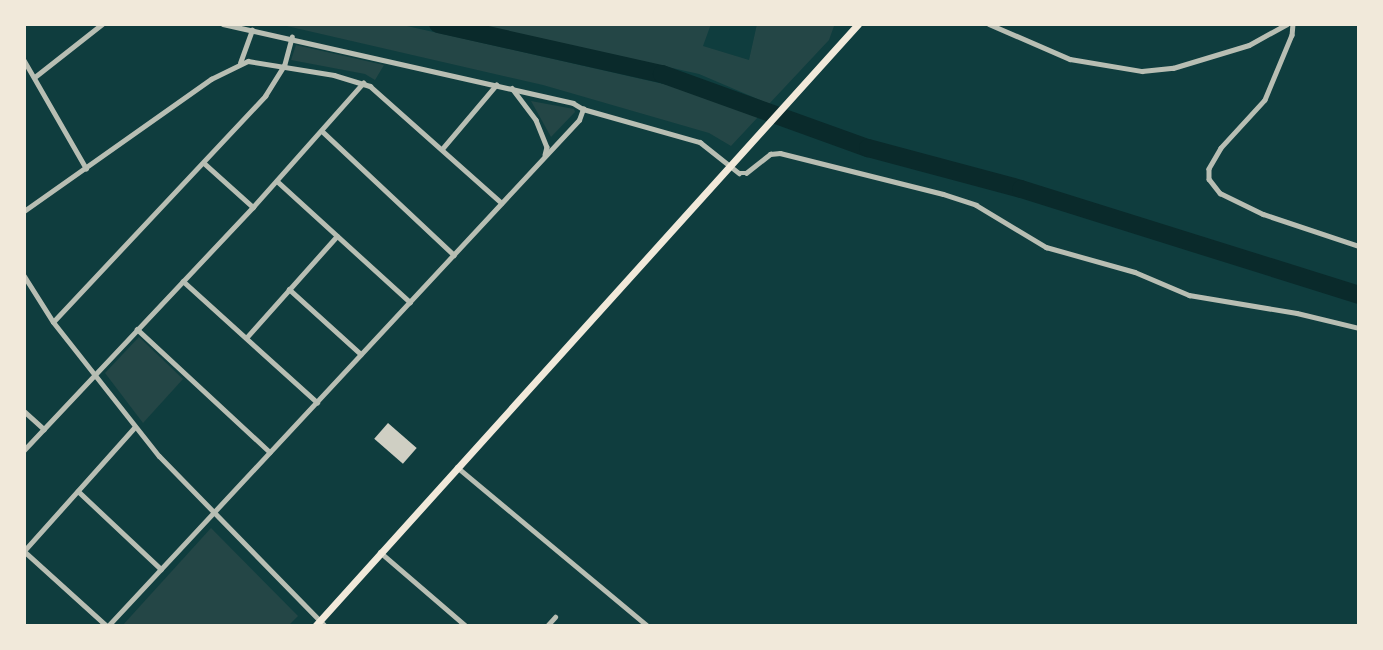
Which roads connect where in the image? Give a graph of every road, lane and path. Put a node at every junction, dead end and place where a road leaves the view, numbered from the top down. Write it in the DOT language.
graph roads {
  1 [pos="102,24"];
  2 [pos="223,24"];
  3 [pos="989,24"];
  4 [pos="1287,24"];
  5 [pos="1293,24"];
  6 [pos="854,25"];
  7 [pos="252,30"];
  8 [pos="292,37"];
  9 [pos="24,60"];
  10 [pos="240,63"];
  11 [pos="284,66"];
  12 [pos="36,76"];
  13 [pos="363,83"];
  14 [pos="496,85"];
  15 [pos="512,88"];
  16 [pos="583,110"];
  17 [pos="322,130"];
  18 [pos="442,149"];
  19 [pos="544,159"];
  20 [pos="204,163"];
  21 [pos="730,166"];
  22 [pos="86,168"];
  23 [pos="277,181"];
  24 [pos="502,203"];
  25 [pos="253,207"];
  26 [pos="24,212"];
  27 [pos="337,236"];
  28 [pos="1359,246"];
  29 [pos="454,255"];
  30 [pos="24,276"];
  31 [pos="183,281"];
  32 [pos="26,284"];
  33 [pos="289,289"];
  34 [pos="410,302"];
  35 [pos="53,322"];
  36 [pos="1359,328"];
  37 [pos="137,329"];
  38 [pos="247,337"];
  39 [pos="361,354"];
  40 [pos="93,375"];
  41 [pos="317,402"];
  42 [pos="24,411"];
  43 [pos="134,428"];
  44 [pos="44,429"];
  45 [pos="24,450"];
  46 [pos="270,452"];
  47 [pos="457,467"];
  48 [pos="78,491"];
  49 [pos="212,514"];
  50 [pos="24,551"];
  51 [pos="380,552"];
  52 [pos="161,569"];
  53 [pos="555,617"];
  54 [pos="320,624"];
  55 [pos="108,626"];
  56 [pos="466,626"];
  57 [pos="547,626"];
  58 [pos="648,626"];
  1 -- 12 [label="street"];
  2 -- 7 [label="street"];
  3 -- 4 [label="street"];
  5 -- 28 [label="street"];
  6 -- 21 [label="main road"];
  7 -- 8 [label="street"];
  7 -- 10 [label="street"];
  8 -- 11 [label="street"];
  8 -- 14 [label="street"];
  9 -- 12 [label="street"];
  10 -- 11 [label="street"];
  10 -- 22 [label="street"];
  11 -- 13 [label="street"];
  11 -- 20 [label="street"];
  12 -- 22 [label="street"];
  13 -- 17 [label="street"];
  13 -- 18 [label="street"];
  14 -- 15 [label="street"];
  14 -- 18 [label="street"];
  15 -- 16 [label="street"];
  15 -- 19 [label="street"];
  16 -- 19 [label="street"];
  16 -- 21 [label="street"];
  17 -- 23 [label="street"];
  17 -- 29 [label="street"];
  18 -- 24 [label="street"];
  19 -- 24 [label="street"];
  20 -- 25 [label="street"];
  20 -- 35 [label="street"];
  21 -- 36 [label="street"];
  21 -- 47 [label="main road"];
  22 -- 26 [label="street"];
  23 -- 25 [label="street"];
  23 -- 27 [label="street"];
  24 -- 29 [label="street"];
  25 -- 31 [label="street"];
  27 -- 33 [label="street"];
  27 -- 34 [label="street"];
  29 -- 34 [label="street"];
  30 -- 32 [label="street"];
  31 -- 37 [label="street"];
  31 -- 38 [label="street"];
  32 -- 35 [label="street"];
  33 -- 38 [label="street"];
  33 -- 39 [label="street"];
  34 -- 39 [label="street"];
  35 -- 40 [label="street"];
  37 -- 40 [label="street"];
  37 -- 46 [label="street"];
  38 -- 41 [label="street"];
  39 -- 41 [label="street"];
  40 -- 43 [label="street"];
  40 -- 44 [label="street"];
  41 -- 46 [label="street"];
  42 -- 44 [label="street"];
  43 -- 48 [label="street"];
  43 -- 49 [label="street"];
  44 -- 45 [label="street"];
  46 -- 49 [label="street"];
  47 -- 51 [label="main road"];
  47 -- 58 [label="street"];
  48 -- 50 [label="street"];
  48 -- 52 [label="street"];
  49 -- 52 [label="street"];
  49 -- 54 [label="street"];
  50 -- 55 [label="street"];
  51 -- 54 [label="main road"];
  51 -- 56 [label="street"];
  52 -- 55 [label="street"];
  53 -- 57 [label="street"];
}
